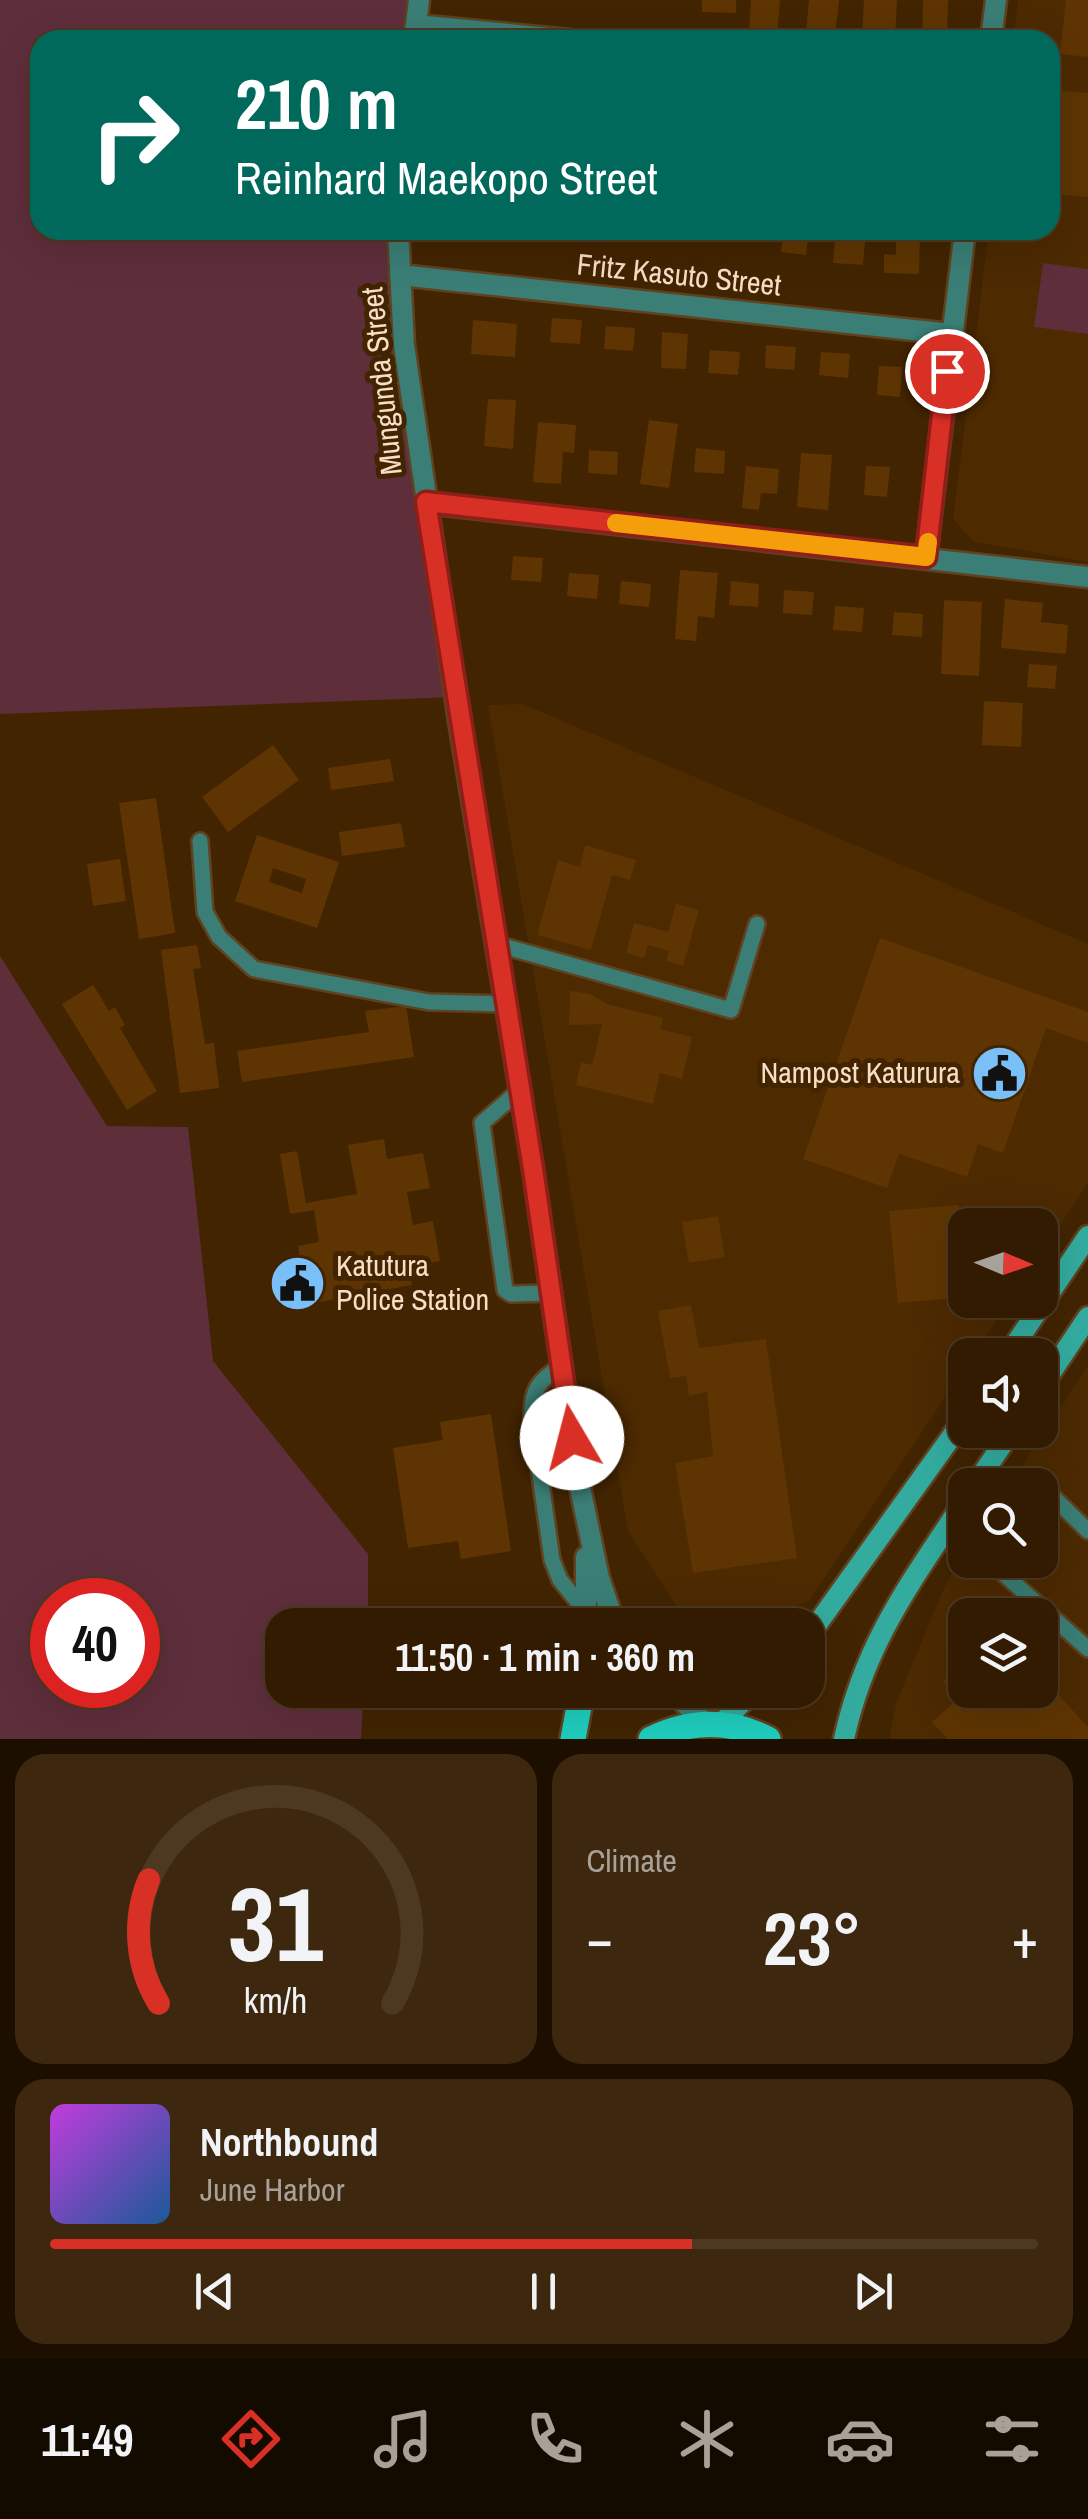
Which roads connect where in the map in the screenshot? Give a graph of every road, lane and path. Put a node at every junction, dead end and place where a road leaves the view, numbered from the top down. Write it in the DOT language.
graph roads {
  1 [pos="419,0"];
  2 [pos="996,0"];
  3 [pos="415,30"];
  4 [pos="992,30"];
  5 [pos="398,240"];
  6 [pos="964,240"];
  7 [pos="400,275"];
  8 [pos="952,334"];
  9 [pos="426,502"];
  10 [pos="926,557"];
  11 [pos="1088,577"];
  12 [pos="200,842"];
  13 [pos="758,924"];
  14 [pos="496,944"];
  15 [pos="506,1004"];
  16 [pos="520,1090"];
  17 [pos="1088,1236"];
  18 [pos="551,1293"];
  19 [pos="1088,1317"];
  20 [pos="1019,1338"];
  21 [pos="1058,1361"];
  22 [pos="562,1366"];
  23 [pos="948,1442"];
  24 [pos="1058,1502"];
  25 [pos="586,1520"];
  26 [pos="948,1526"];
  27 [pos="1088,1531"];
  28 [pos="1008,1578"];
  29 [pos="579,1608"];
  30 [pos="586,1608"];
  31 [pos="609,1608"];
  32 [pos="825,1613"];
  33 [pos="1088,1649"];
  34 [pos="579,1708"];
  35 [pos="583,1708"];
  36 [pos="694,1708"];
  37 [pos="732,1708"];
  38 [pos="714,1723"];
  39 [pos="572,1739"];
  40 [pos="582,1739"];
  41 [pos="652,1739"];
  42 [pos="768,1739"];
  43 [pos="844,1739"];
  1 -- 3 [label="street"];
  2 -- 4 [label="street"];
  5 -- 7 [label="street, Mungunda Street"];
  6 -- 8 [label="street"];
  7 -- 8 [label="street, Fritz Kasuto Street"];
  7 -- 9 [label="street, Mungunda Street"];
  8 -- 10 [label="street"];
  9 -- 10 [label="street"];
  9 -- 14 [label="street, Mungunda Street"];
  10 -- 11 [label="street"];
  12 -- 15 [label="lane"];
  13 -- 14 [label="lane"];
  14 -- 15 [label="street, Mungunda Street"];
  15 -- 16 [label="street, Mungunda Street"];
  16 -- 18 [label="street, Mungunda Street"];
  16 -- 18 [label="lane"];
  17 -- 20 [label="main road"];
  18 -- 22 [label="street, Mungunda Street"];
  19 -- 21 [label="main road"];
  22 -- 25 [label="street, Mungunda Street"];
  22 -- 29 [label="lane"];
  23 -- 32 [label="main road"];
  24 -- 27 [label="lane"];
  25 -- 30 [label="street"];
  25 -- 31 [label="street"];
  26 -- 43 [label="main road"];
  28 -- 33 [label="lane"];
  34 -- 39 [label="main road"];
  35 -- 40 [label="street"];
  36 -- 38 [label="street"];
  37 -- 38 [label="main road"];
  38 -- 41 [label="main road"];
  38 -- 42 [label="main road"];
}
